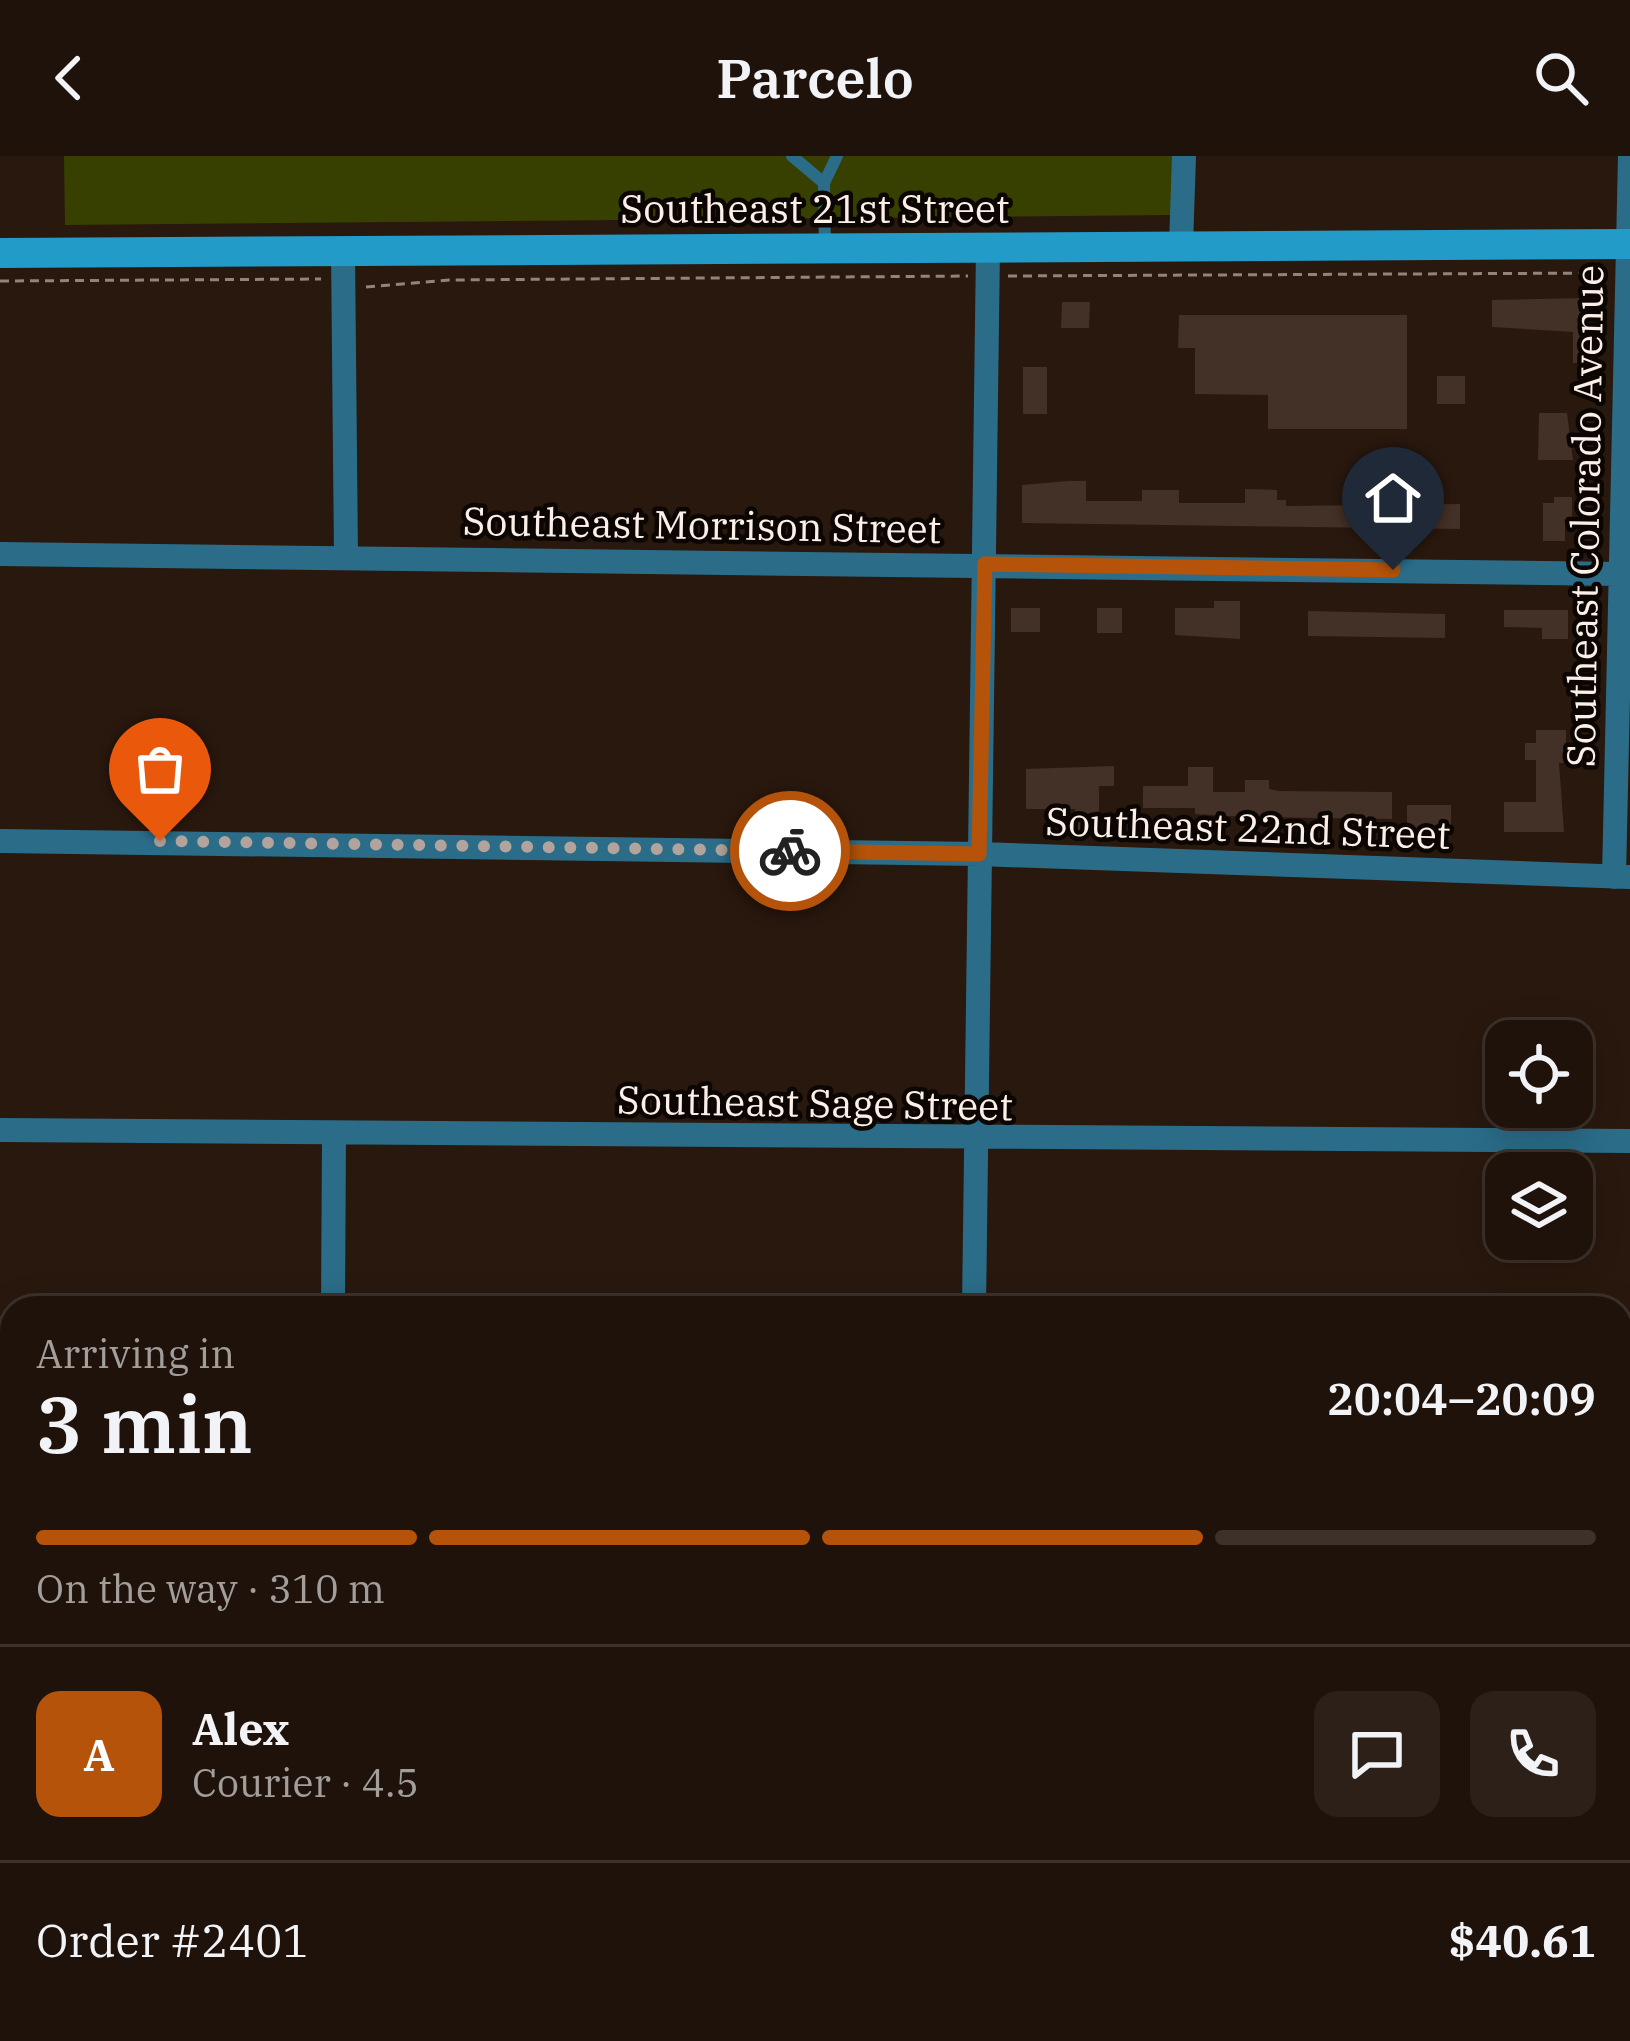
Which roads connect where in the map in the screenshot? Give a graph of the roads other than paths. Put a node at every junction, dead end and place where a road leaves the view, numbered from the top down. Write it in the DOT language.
graph roads {
  1 [pos="792,156"];
  2 [pos="837,156"];
  3 [pos="1184,156"];
  4 [pos="1630,156"];
  5 [pos="824,183"];
  6 [pos="1181,246"];
  7 [pos="825,248"];
  8 [pos="343,250"];
  9 [pos="0,253"];
  10 [pos="1628,254"];
  11 [pos="988,261"];
  12 [pos="0,554"];
  13 [pos="346,557"];
  14 [pos="985,564"];
  15 [pos="1619,574"];
  16 [pos="0,841"];
  17 [pos="979,854"];
  18 [pos="1622,877"];
  19 [pos="0,1130"];
  20 [pos="334,1134"];
  21 [pos="974,1141"];
  22 [pos="1630,1142"];
  23 [pos="333,1296"];
  24 [pos="974,1296"];
  1 -- 5 [label="lane"];
  2 -- 5 [label="lane"];
  3 -- 6 [label="street"];
  4 -- 10 [label="street, Southeast Colorado Avenue"];
  5 -- 7 [label="lane"];
  6 -- 10 [label="main road, Southeast 21st Street"];
  6 -- 11 [label="main road, Southeast 21st Street"];
  7 -- 8 [label="main road, Southeast 21st Street"];
  7 -- 11 [label="main road, Southeast 21st Street"];
  8 -- 9 [label="main road, Southeast 21st Street"];
  8 -- 13 [label="street"];
  10 -- 15 [label="street, Southeast Colorado Avenue"];
  11 -- 14 [label="street"];
  12 -- 13 [label="street, Southeast Morrison Street"];
  13 -- 14 [label="street, Southeast Morrison Street"];
  14 -- 15 [label="street, Southeast Morrison Street"];
  14 -- 17 [label="street"];
  15 -- 18 [label="street, Southeast Colorado Avenue"];
  16 -- 17 [label="street, Southeast 22nd Street"];
  17 -- 18 [label="street, Southeast 22nd Street"];
  17 -- 21 [label="street"];
  19 -- 20 [label="street, Southeast Sage Street"];
  20 -- 21 [label="street, Southeast Sage Street"];
  20 -- 23 [label="street"];
  21 -- 22 [label="street, Southeast Sage Street"];
  21 -- 24 [label="street"];
}
